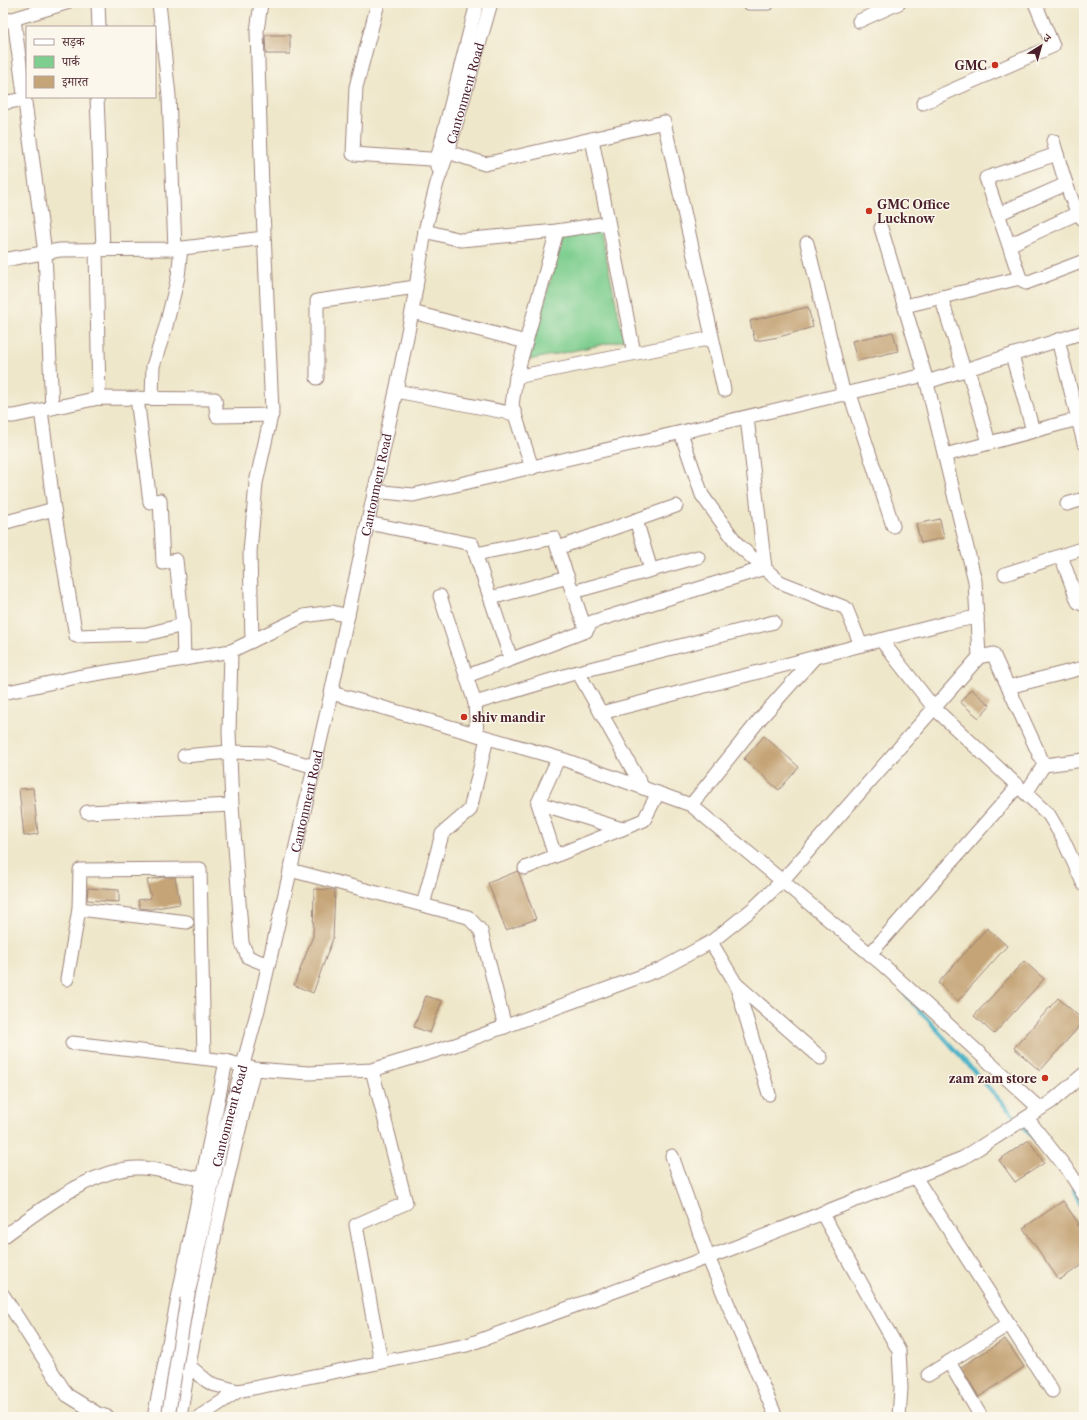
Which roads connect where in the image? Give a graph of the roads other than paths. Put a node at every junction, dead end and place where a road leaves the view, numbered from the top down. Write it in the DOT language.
graph roads {
  1 [pos="98,3"];
  2 [pos="159,3"];
  3 [pos="260,3"];
  4 [pos="378,3"];
  5 [pos="477,3"];
  6 [pos="491,3"];
  7 [pos="749,3"];
  8 [pos="768,3"];
  9 [pos="899,3"];
  10 [pos="1035,3"];
  11 [pos="59,4"];
  12 [pos="8,21"];
  13 [pos="859,21"];
  14 [pos="99,26"];
  15 [pos="97,98"];
  16 [pos="25,99"];
  17 [pos="3,103"];
  18 [pos="924,103"];
  19 [pos="592,139"];
  20 [pos="1053,141"];
  21 [pos="1057,154"];
  22 [pos="444,157"];
  23 [pos="1066,184"];
  24 [pos="998,214"];
  25 [pos="1081,216"];
  26 [pos="608,223"];
  27 [pos="881,228"];
  28 [pos="425,231"];
  29 [pos="558,231"];
  30 [pos="264,238"];
  31 [pos="807,243"];
  32 [pos="1009,245"];
  33 [pos="178,249"];
  34 [pos="99,250"];
  35 [pos="45,253"];
  36 [pos="3,260"];
  37 [pos="1084,261"];
  38 [pos="1020,278"];
  39 [pos="416,287"];
  40 [pos="941,297"];
  41 [pos="905,306"];
  42 [pos="412,312"];
  43 [pos="1084,332"];
  44 [pos="712,338"];
  45 [pos="1058,340"];
  46 [pos="526,342"];
  47 [pos="634,353"];
  48 [pos="1012,355"];
  49 [pos="966,370"];
  50 [pos="516,377"];
  51 [pos="317,378"];
  52 [pos="926,379"];
  53 [pos="724,390"];
  54 [pos="396,391"];
  55 [pos="847,394"];
  56 [pos="99,398"];
  57 [pos="138,398"];
  58 [pos="152,398"];
  59 [pos="46,409"];
  60 [pos="514,414"];
  61 [pos="272,415"];
  62 [pos="1080,415"];
  63 [pos="3,416"];
  64 [pos="747,418"];
  65 [pos="1034,431"];
  66 [pos="681,433"];
  67 [pos="989,443"];
  68 [pos="1084,443"];
  69 [pos="944,455"];
  70 [pos="532,468"];
  71 [pos="374,491"];
  72 [pos="1084,499"];
  73 [pos="1067,504"];
  74 [pos="676,506"];
  75 [pos="54,509"];
  76 [pos="636,520"];
  77 [pos="3,523"];
  78 [pos="368,523"];
  79 [pos="893,526"];
  80 [pos="558,548"];
  81 [pos="1084,548"];
  82 [pos="476,554"];
  83 [pos="1061,556"];
  84 [pos="698,557"];
  85 [pos="765,568"];
  86 [pos="652,570"];
  87 [pos="1005,574"];
  88 [pos="568,577"];
  89 [pos="572,592"];
  90 [pos="440,596"];
  91 [pos="491,598"];
  92 [pos="1081,604"];
  93 [pos="348,616"];
  94 [pos="977,617"];
  95 [pos="774,622"];
  96 [pos="183,625"];
  97 [pos="586,632"];
  98 [pos="881,640"];
  99 [pos="252,641"];
  100 [pos="861,645"];
  101 [pos="231,651"];
  102 [pos="979,656"];
  103 [pos="815,657"];
  104 [pos="184,659"];
  105 [pos="512,660"];
  106 [pos="1079,670"];
  107 [pos="578,672"];
  108 [pos="467,676"];
  109 [pos="1008,687"];
  110 [pos="3,693"];
  111 [pos="332,693"];
  112 [pos="476,703"];
  113 [pos="934,708"];
  114 [pos="601,713"];
  115 [pos="482,736"];
  116 [pos="230,752"];
  117 [pos="184,756"];
  118 [pos="558,759"];
  119 [pos="1084,760"];
  120 [pos="1044,765"];
  121 [pos="315,767"];
  122 [pos="643,788"];
  123 [pos="1022,790"];
  124 [pos="658,793"];
  125 [pos="538,803"];
  126 [pos="232,805"];
  127 [pos="691,805"];
  128 [pos="87,812"];
  129 [pos="622,829"];
  130 [pos="554,856"];
  131 [pos="525,868"];
  132 [pos="290,870"];
  133 [pos="782,881"];
  134 [pos="1084,885"];
  135 [pos="423,905"];
  136 [pos="80,909"];
  137 [pos="187,922"];
  138 [pos="711,942"];
  139 [pos="870,954"];
  140 [pos="268,965"];
  141 [pos="67,979"];
  142 [pos="736,984"];
  143 [pos="505,1027"];
  144 [pos="72,1043"];
  145 [pos="204,1058"];
  146 [pos="821,1058"];
  147 [pos="226,1061"];
  148 [pos="248,1068"];
  149 [pos="372,1070"];
  150 [pos="1084,1074"];
  151 [pos="770,1094"];
  152 [pos="1040,1109"];
  153 [pos="1027,1118"];
  154 [pos="672,1156"];
  155 [pos="915,1176"];
  156 [pos="201,1179"];
  157 [pos="1084,1195"];
  158 [pos="822,1213"];
  159 [pos="3,1237"];
  160 [pos="708,1257"];
  161 [pos="3,1294"];
  162 [pos="1009,1324"];
  163 [pos="167,1347"];
  164 [pos="381,1362"];
  165 [pos="949,1362"];
  166 [pos="189,1365"];
  167 [pos="928,1376"];
  168 [pos="238,1391"];
  169 [pos="1052,1391"];
  170 [pos="980,1415"];
  171 [pos="108,1417"];
  172 [pos="154,1417"];
  173 [pos="168,1417"];
  174 [pos="180,1417"];
  175 [pos="200,1417"];
  176 [pos="776,1417"];
  177 [pos="899,1417"];
  1 -- 14 [label="street"];
  2 -- 33 [label="street"];
  3 -- 30 [label="street"];
  4 -- 22 [label="street"];
  5 -- 22 [label="street, Cantonment Road"];
  6 -- 22 [label="street, Cantonment Road"];
  7 -- 8 [label="street"];
  9 -- 13 [label="street"];
  10 -- 18 [label="street"];
  11 -- 12 [label="street"];
  12 -- 16 [label="street"];
  15 -- 34 [label="street"];
  16 -- 17 [label="street"];
  16 -- 35 [label="street"];
  19 -- 22 [label="street"];
  19 -- 26 [label="street"];
  19 -- 44 [label="street"];
  20 -- 21 [label="street"];
  21 -- 23 [label="street"];
  21 -- 24 [label="street"];
  22 -- 28 [label="street, Cantonment Road"];
  23 -- 24 [label="street"];
  23 -- 25 [label="street"];
  24 -- 32 [label="street"];
  25 -- 32 [label="street"];
  26 -- 29 [label="street"];
  26 -- 47 [label="street"];
  27 -- 41 [label="street"];
  28 -- 29 [label="street"];
  28 -- 39 [label="street, Cantonment Road"];
  29 -- 46 [label="street"];
  30 -- 33 [label="street"];
  30 -- 61 [label="street"];
  31 -- 55 [label="street"];
  32 -- 38 [label="street"];
  33 -- 34 [label="street"];
  33 -- 58 [label="street"];
  34 -- 35 [label="street"];
  34 -- 56 [label="street"];
  35 -- 36 [label="street"];
  35 -- 59 [label="street"];
  37 -- 38 [label="street"];
  38 -- 40 [label="street"];
  39 -- 42 [label="street, Cantonment Road"];
  39 -- 51 [label="street"];
  40 -- 41 [label="street"];
  40 -- 49 [label="street"];
  41 -- 52 [label="street"];
  42 -- 46 [label="street"];
  42 -- 54 [label="street, Cantonment Road"];
  43 -- 45 [label="street"];
  44 -- 47 [label="street"];
  44 -- 53 [label="street"];
  45 -- 48 [label="street"];
  45 -- 62 [label="street"];
  46 -- 50 [label="street"];
  47 -- 50 [label="street"];
  48 -- 49 [label="street"];
  48 -- 65 [label="street"];
  49 -- 52 [label="street"];
  49 -- 67 [label="street"];
  50 -- 60 [label="street"];
  52 -- 55 [label="street"];
  52 -- 69 [label="street"];
  54 -- 60 [label="street"];
  54 -- 71 [label="street, Cantonment Road"];
  55 -- 64 [label="street"];
  55 -- 79 [label="street"];
  56 -- 57 [label="street"];
  56 -- 59 [label="street"];
  57 -- 58 [label="street"];
  57 -- 96 [label="street"];
  58 -- 61 [label="street"];
  59 -- 63 [label="street"];
  59 -- 75 [label="street"];
  60 -- 70 [label="street"];
  61 -- 99 [label="street"];
  62 -- 65 [label="street"];
  62 -- 68 [label="street"];
  64 -- 66 [label="street"];
  64 -- 85 [label="street"];
  65 -- 67 [label="street"];
  66 -- 70 [label="street"];
  66 -- 85 [label="street"];
  67 -- 69 [label="street"];
  69 -- 94 [label="street"];
  70 -- 71 [label="street"];
  71 -- 78 [label="street, Cantonment Road"];
  72 -- 73 [label="street"];
  74 -- 76 [label="street"];
  75 -- 77 [label="street"];
  75 -- 96 [label="street"];
  76 -- 80 [label="street"];
  76 -- 86 [label="street"];
  78 -- 82 [label="street"];
  78 -- 93 [label="street, Cantonment Road"];
  80 -- 82 [label="street"];
  80 -- 88 [label="street"];
  81 -- 83 [label="street"];
  82 -- 91 [label="street"];
  83 -- 87 [label="street"];
  83 -- 92 [label="street"];
  84 -- 86 [label="street"];
  85 -- 97 [label="street"];
  85 -- 100 [label="street"];
  86 -- 89 [label="street"];
  88 -- 89 [label="street"];
  88 -- 91 [label="street"];
  89 -- 97 [label="street"];
  90 -- 108 [label="street"];
  91 -- 105 [label="street"];
  93 -- 99 [label="street"];
  93 -- 111 [label="street, Cantonment Road"];
  94 -- 98 [label="street"];
  94 -- 102 [label="street"];
  95 -- 107 [label="street"];
  96 -- 104 [label="street"];
  97 -- 105 [label="street"];
  98 -- 100 [label="street"];
  98 -- 113 [label="street"];
  99 -- 101 [label="street"];
  100 -- 103 [label="street"];
  101 -- 104 [label="street"];
  101 -- 116 [label="street"];
  102 -- 109 [label="street"];
  102 -- 113 [label="street"];
  103 -- 114 [label="street"];
  103 -- 127 [label="street"];
  104 -- 110 [label="street"];
  105 -- 108 [label="street"];
  106 -- 109 [label="street"];
  107 -- 112 [label="street"];
  107 -- 114 [label="street"];
  108 -- 112 [label="street"];
  109 -- 120 [label="street"];
  111 -- 115 [label="street"];
  111 -- 121 [label="street, Cantonment Road"];
  112 -- 115 [label="street"];
  113 -- 123 [label="street"];
  113 -- 133 [label="street"];
  114 -- 122 [label="street"];
  115 -- 118 [label="street"];
  115 -- 135 [label="street"];
  116 -- 117 [label="street"];
  116 -- 121 [label="street"];
  116 -- 126 [label="street"];
  118 -- 122 [label="street"];
  118 -- 125 [label="street"];
  119 -- 120 [label="street"];
  120 -- 123 [label="street"];
  121 -- 132 [label="street, Cantonment Road"];
  122 -- 124 [label="street"];
  123 -- 134 [label="street"];
  123 -- 139 [label="street"];
  124 -- 127 [label="street"];
  124 -- 129 [label="street"];
  125 -- 129 [label="street"];
  125 -- 130 [label="street"];
  126 -- 128 [label="street"];
  126 -- 140 [label="street"];
  127 -- 133 [label="street"];
  129 -- 130 [label="street"];
  130 -- 131 [label="street"];
  132 -- 135 [label="street"];
  132 -- 140 [label="street, Cantonment Road"];
  133 -- 138 [label="street"];
  133 -- 139 [label="street"];
  135 -- 143 [label="street"];
  136 -- 137 [label="street"];
  136 -- 141 [label="street"];
  136 -- 145 [label="street"];
  138 -- 142 [label="street"];
  138 -- 143 [label="street"];
  139 -- 152 [label="street"];
  140 -- 148 [label="street, Cantonment Road"];
  142 -- 146 [label="street"];
  142 -- 151 [label="street"];
  143 -- 149 [label="street"];
  144 -- 145 [label="street"];
  145 -- 147 [label="street"];
  147 -- 148 [label="street"];
  147 -- 156 [label="street"];
  148 -- 149 [label="street"];
  148 -- 166 [label="street"];
  148 -- 173 [label="street, Cantonment Road, bridge"];
  149 -- 164 [label="street"];
  150 -- 152 [label="street"];
  152 -- 153 [label="street"];
  153 -- 155 [label="street"];
  153 -- 157 [label="street"];
  154 -- 160 [label="street"];
  155 -- 158 [label="street"];
  155 -- 162 [label="street"];
  156 -- 159 [label="street"];
  156 -- 163 [label="street"];
  158 -- 160 [label="street"];
  158 -- 177 [label="street"];
  160 -- 164 [label="street"];
  160 -- 176 [label="street"];
  161 -- 171 [label="street"];
  162 -- 165 [label="street"];
  162 -- 169 [label="street"];
  163 -- 166 [label="street"];
  163 -- 172 [label="street"];
  164 -- 168 [label="street"];
  165 -- 167 [label="street"];
  165 -- 170 [label="street"];
  166 -- 168 [label="street"];
  166 -- 174 [label="street"];
  168 -- 175 [label="street"];
}
